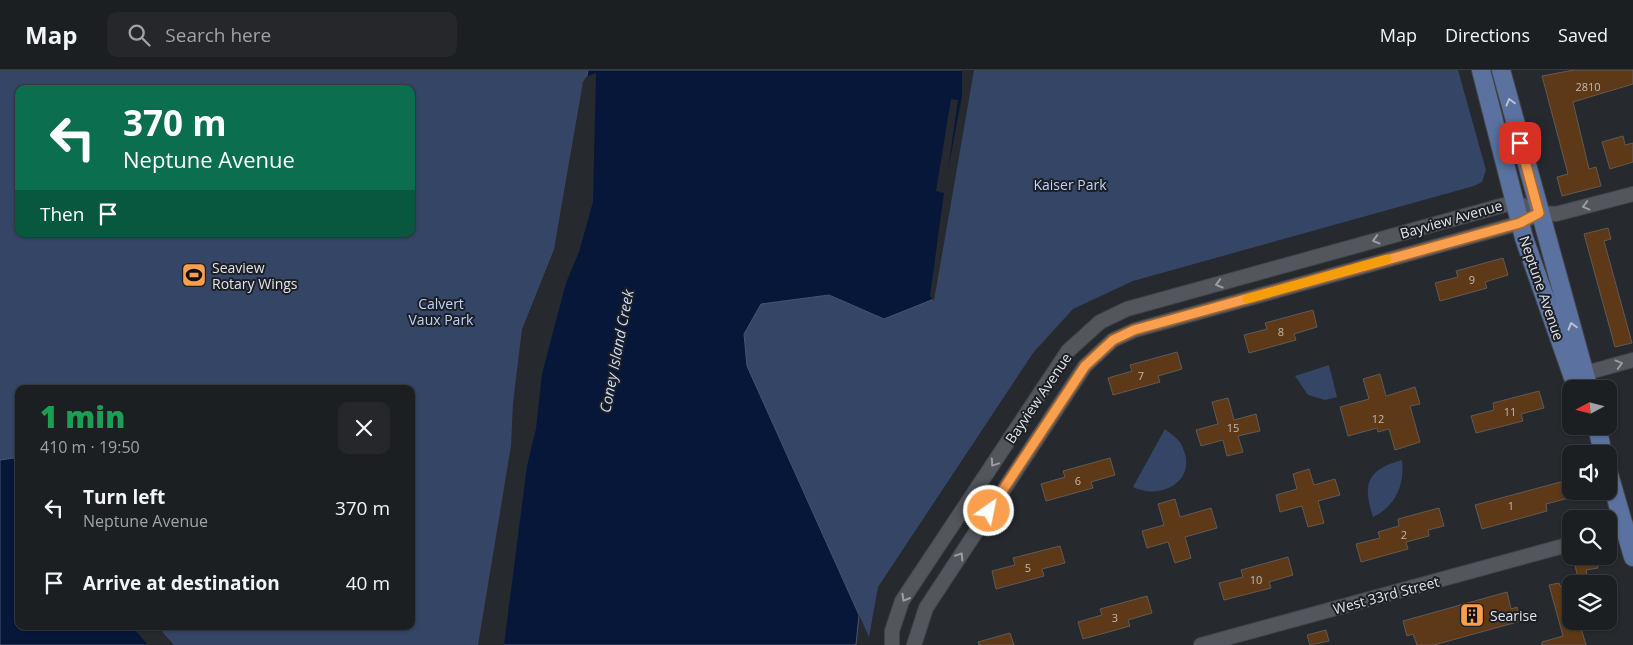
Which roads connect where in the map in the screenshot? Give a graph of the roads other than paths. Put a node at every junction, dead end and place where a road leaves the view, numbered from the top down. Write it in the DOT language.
graph roads {
  1 [pos="1481,70"];
  2 [pos="1501,70"];
  3 [pos="1633,194"];
  4 [pos="1515,202"];
  5 [pos="1539,213"];
  6 [pos="1520,223"];
  7 [pos="1633,360"];
  8 [pos="1580,380"];
  9 [pos="1581,380"];
  10 [pos="1586,380"];
  11 [pos="1615,500"];
  12 [pos="1622,530"];
  13 [pos="1562,546"];
  14 [pos="1633,557"];
  15 [pos="892,645"];
  16 [pos="914,645"];
  17 [pos="1201,645"];
  1 -- 4 [label="main road, Neptune Avenue"];
  5 -- 2 [label="main road, Neptune Avenue, one-way"];
  3 -- 5 [label="street, one-way"];
  4 -- 5 [label="street, Bayview Avenue"];
  4 -- 6 [label="main road, Neptune Avenue"];
  4 -- 15 [label="street, Bayview Avenue, one-way"];
  5 -- 6 [label="street, Bayview Avenue"];
  9 -- 5 [label="main road, Neptune Avenue, one-way"];
  6 -- 8 [label="main road, Neptune Avenue"];
  16 -- 6 [label="street, Bayview Avenue, one-way"];
  10 -- 7 [label="street, one-way"];
  11 -- 12 [label="main road"];
  12 -- 14 [label="main road"];
  13 -- 17 [label="street, West 33rd Street"];
}
